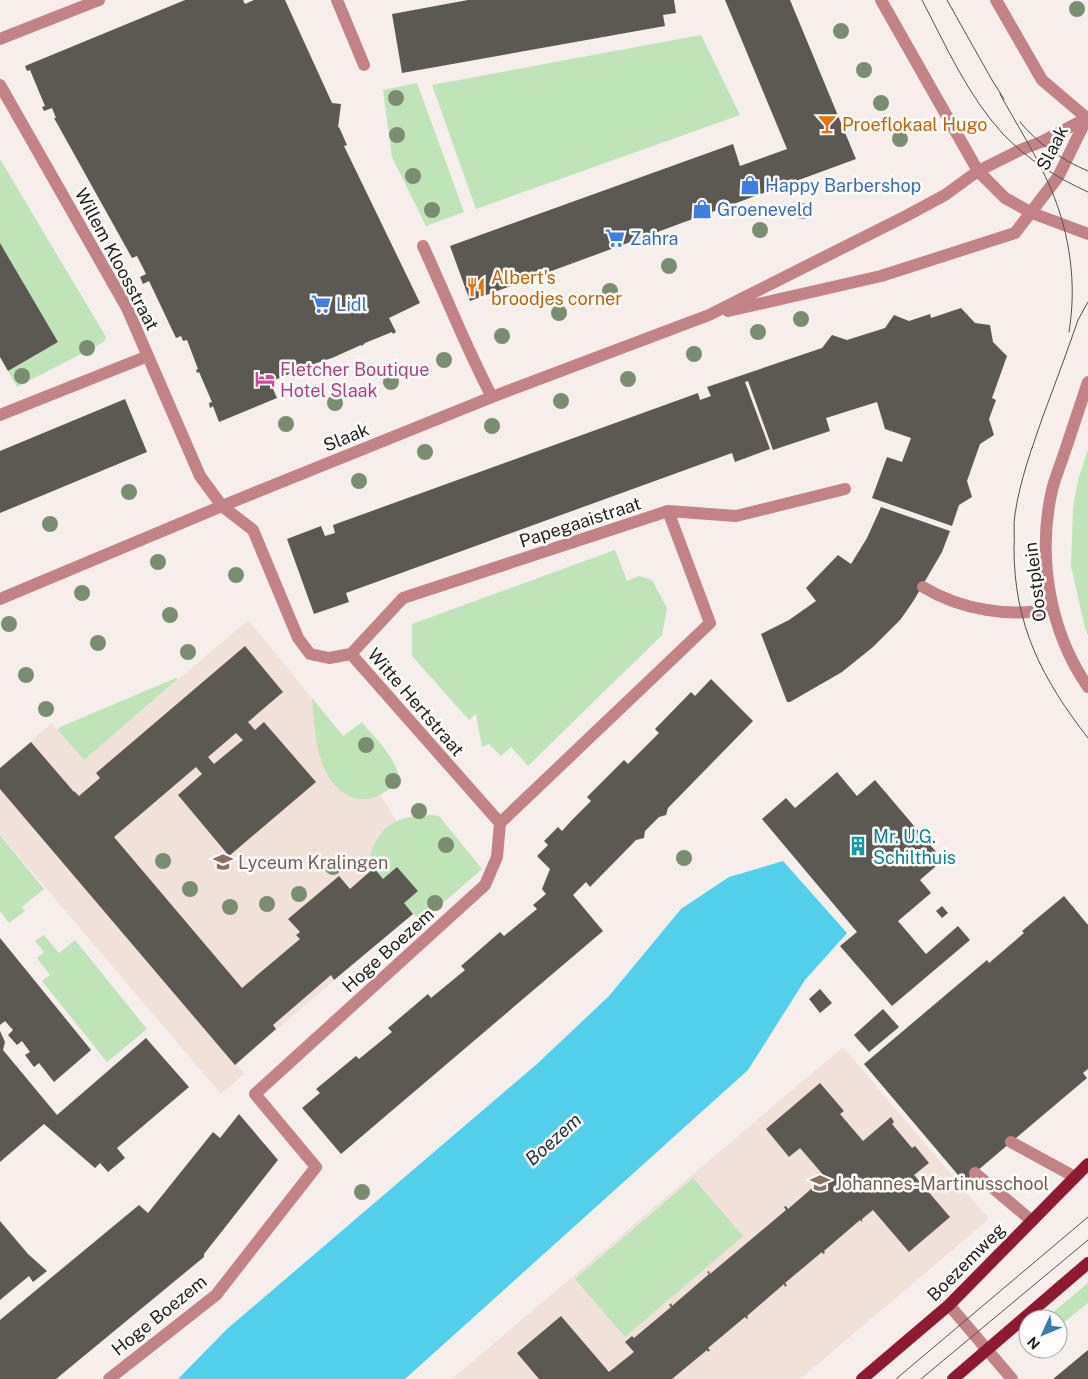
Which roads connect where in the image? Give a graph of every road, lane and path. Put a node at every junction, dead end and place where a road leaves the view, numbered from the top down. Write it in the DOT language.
graph roads {
  1 [pos="99,0"];
  2 [pos="337,0"];
  3 [pos="881,0"];
  4 [pos="996,0"];
  5 [pos="0,39"];
  6 [pos="364,65"];
  7 [pos="0,85"];
  8 [pos="1087,118"];
  9 [pos="978,171"];
  10 [pos="1032,213"];
  11 [pos="1088,234"];
  12 [pos="423,246"];
  13 [pos="709,315"];
  14 [pos="148,356"];
  15 [pos="1088,382"];
  16 [pos="492,397"];
  17 [pos="2,410"];
  18 [pos="845,489"];
  19 [pos="222,506"];
  20 [pos="668,511"];
  21 [pos="924,587"];
  22 [pos="0,599"];
  23 [pos="1053,608"];
  24 [pos="351,654"];
  25 [pos="1088,686"];
  26 [pos="500,823"];
  27 [pos="1011,1142"];
  28 [pos="1088,1164"];
  29 [pos="975,1173"];
  30 [pos="1075,1177"];
  31 [pos="1032,1221"];
  32 [pos="1088,1263"];
  33 [pos="949,1305"];
  34 [pos="987,1350"];
  35 [pos="109,1379"];
  36 [pos="862,1379"];
  37 [pos="953,1379"];
  38 [pos="1012,1379"];
  1 -- 5 [label="street"];
  2 -- 6 [label="street"];
  3 -- 9 [label="street"];
  4 -- 8 [label="street"];
  7 -- 14 [label="street, Willem Kloosstraat"];
  8 -- 9 [label="street, Slaak"];
  8 -- 10 [label="street, Slaak"];
  9 -- 10 [label="street"];
  9 -- 13 [label="street, Slaak"];
  10 -- 11 [label="street"];
  10 -- 13 [label="street, Slaak"];
  12 -- 16 [label="street"];
  13 -- 16 [label="street, Slaak"];
  14 -- 17 [label="street"];
  14 -- 19 [label="street, Willem Kloosstraat"];
  15 -- 23 [label="street, Oostplein"];
  16 -- 19 [label="street, Slaak"];
  18 -- 20 [label="street, Papegaaistraat"];
  19 -- 22 [label="street, Slaak"];
  19 -- 24 [label="street, Witte Hertstraat"];
  20 -- 24 [label="street, Papegaaistraat"];
  20 -- 26 [label="street"];
  21 -- 23 [label="street"];
  23 -- 25 [label="street, Oostplein"];
  24 -- 26 [label="street, Witte Hertstraat"];
  26 -- 35 [label="street, Hoge Boezem"];
  27 -- 30 [label="street"];
  28 -- 30 [label="main road, Boezemweg"];
  29 -- 31 [label="street"];
  30 -- 31 [label="main road, Boezemweg"];
  31 -- 33 [label="main road, Boezemweg"];
  32 -- 34 [label="main road"];
  33 -- 34 [label="street"];
  33 -- 36 [label="main road, Boezemweg"];
  34 -- 37 [label="main road"];
  34 -- 38 [label="street"];
}
